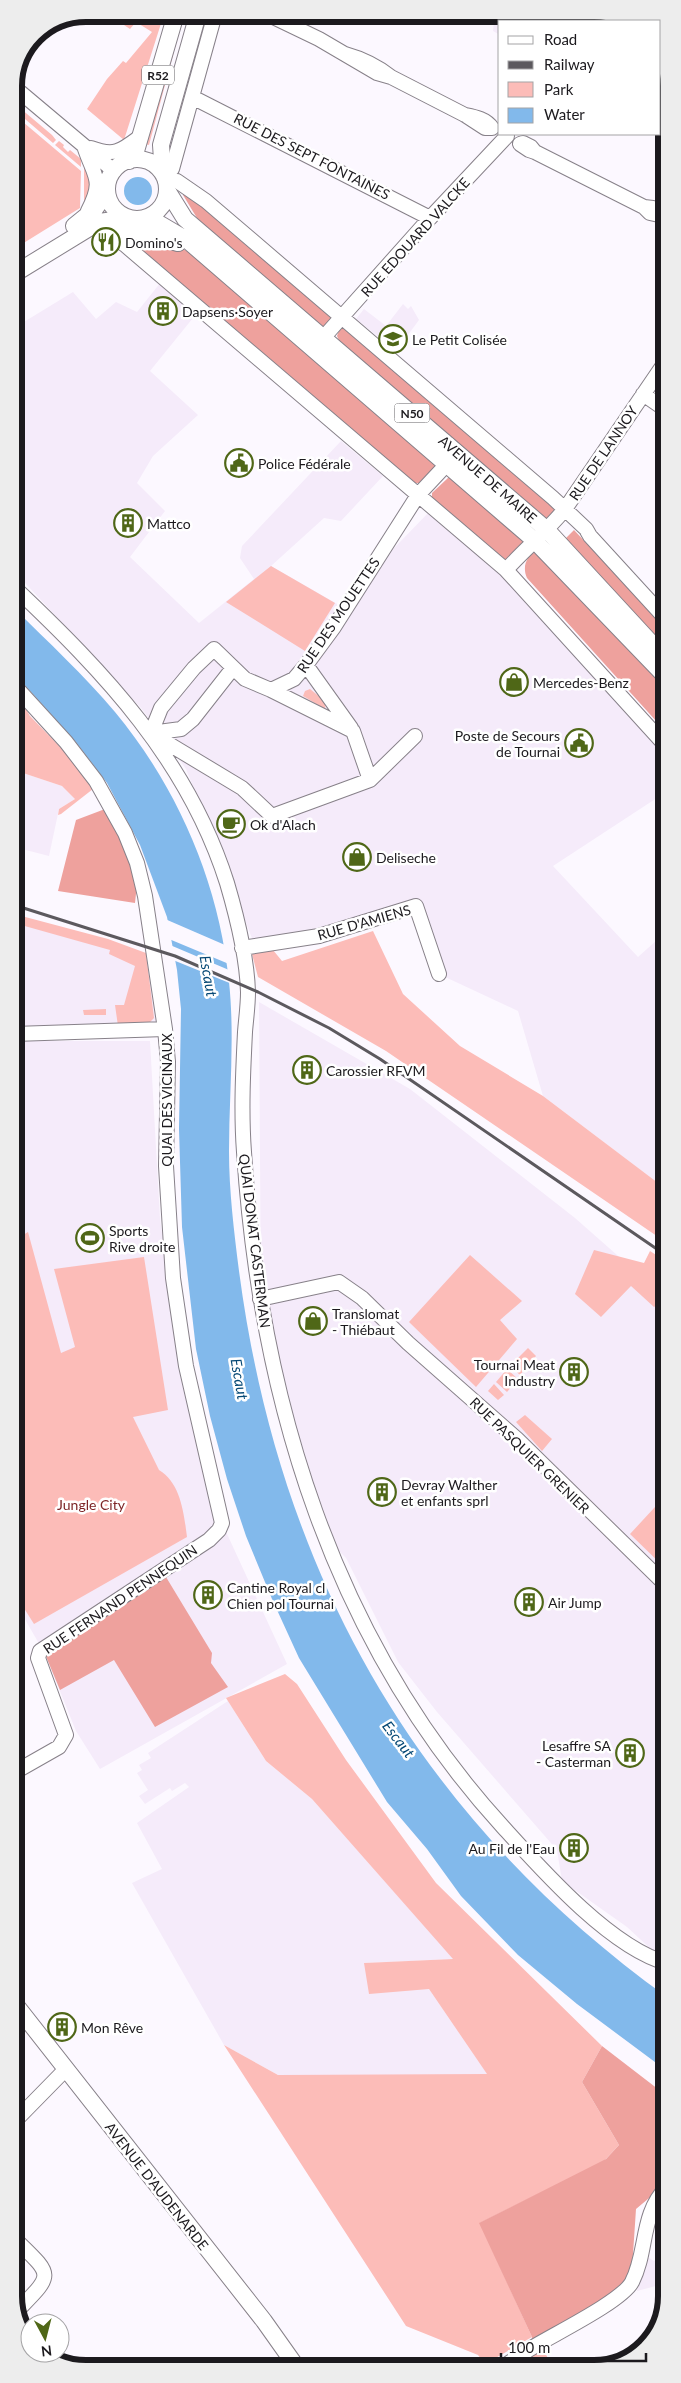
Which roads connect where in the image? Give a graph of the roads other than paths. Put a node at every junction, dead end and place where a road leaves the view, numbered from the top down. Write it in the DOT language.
graph roads {
  1 [pos="173,23"];
  2 [pos="196,23"];
  3 [pos="213,23"];
  4 [pos="285,23"];
  5 [pos="22,93"];
  6 [pos="192,97"];
  7 [pos="498,131"];
  8 [pos="498,134"];
  9 [pos="505,135"];
  10 [pos="141,136"];
  11 [pos="83,144"];
  12 [pos="128,161"];
  13 [pos="114,171"];
  14 [pos="171,175"];
  15 [pos="107,192"];
  16 [pos="658,215"];
  17 [pos="148,217"];
  18 [pos="129,218"];
  19 [pos="430,218"];
  20 [pos="91,226"];
  21 [pos="199,251"];
  22 [pos="22,257"];
  23 [pos="22,269"];
  24 [pos="342,318"];
  25 [pos="323,338"];
  26 [pos="658,372"];
  27 [pos="643,394"];
  28 [pos="658,404"];
  29 [pos="447,464"];
  30 [pos="418,494"];
  31 [pos="565,509"];
  32 [pos="540,534"];
  33 [pos="506,570"];
  34 [pos="22,595"];
  35 [pos="658,610"];
  36 [pos="658,651"];
  37 [pos="306,665"];
  38 [pos="233,668"];
  39 [pos="658,668"];
  40 [pos="271,690"];
  41 [pos="22,694"];
  42 [pos="353,731"];
  43 [pos="151,733"];
  44 [pos="415,736"];
  45 [pos="658,737"];
  46 [pos="370,780"];
  47 [pos="242,948"];
  48 [pos="439,974"];
  49 [pos="166,1029"];
  50 [pos="22,1034"];
  51 [pos="260,1298"];
  52 [pos="222,1522"];
  53 [pos="658,1577"];
  54 [pos="22,1768"];
  55 [pos="658,1960"];
  56 [pos="22,2013"];
  57 [pos="65,2070"];
  58 [pos="22,2114"];
  59 [pos="658,2198"];
  60 [pos="22,2246"];
  61 [pos="23,2304"];
  62 [pos="292,2360"];
  63 [pos="514,2360"];
  1 -- 10 [label="main road, R52"];
  2 -- 14 [label="main road, R52"];
  3 -- 6 [label="street"];
  4 -- 7 [label="street"];
  5 -- 11 [label="street"];
  6 -- 14 [label="street"];
  6 -- 19 [label="street, RUE DES SEPT FONTAINES"];
  8 -- 19 [label="street, RUE EDOUARD VALCKE"];
  9 -- 16 [label="street"];
  10 -- 11 [label="street"];
  10 -- 12 [label="main road, R52"];
  11 -- 13 [label="street"];
  11 -- 20 [label="street"];
  12 -- 13 [label="main road, R52"];
  12 -- 14 [label="main road"];
  13 -- 15 [label="main road"];
  14 -- 17 [label="main road"];
  14 -- 24 [label="street, AVENUE DE MAIRE"];
  14 -- 25 [label="main road, AVENUE DE MAIRE / N50"];
  15 -- 18 [label="main road"];
  15 -- 20 [label="main road"];
  17 -- 18 [label="main road"];
  17 -- 21 [label="main road, AVENUE DE MAIRE / N50"];
  18 -- 20 [label="main road"];
  19 -- 24 [label="street, RUE EDOUARD VALCKE"];
  20 -- 21 [label="main road"];
  20 -- 22 [label="main road"];
  20 -- 23 [label="main road"];
  20 -- 30 [label="street"];
  21 -- 29 [label="main road, AVENUE DE MAIRE / N50"];
  24 -- 25 [label="street, RUE EDOUARD VALCKE"];
  24 -- 31 [label="street, AVENUE DE MAIRE"];
  25 -- 32 [label="main road, AVENUE DE MAIRE / N50"];
  26 -- 27 [label="street, RUE DE LANNOY"];
  27 -- 28 [label="street"];
  27 -- 31 [label="street, RUE DE LANNOY"];
  29 -- 30 [label="street, AVENUE DE MAIRE"];
  29 -- 32 [label="main road, AVENUE DE MAIRE / N50"];
  30 -- 33 [label="street"];
  30 -- 37 [label="street, RUE DES MOUETTES"];
  31 -- 32 [label="street, RUE DE LANNOY"];
  31 -- 35 [label="street, AVENUE DE MAIRE"];
  32 -- 33 [label="street, RUE DE LANNOY"];
  32 -- 36 [label="main road, AVENUE DE MAIRE / N50"];
  32 -- 39 [label="main road, AVENUE DE MAIRE / N50"];
  33 -- 45 [label="street"];
  34 -- 43 [label="street, QUAI DONAT CASTERMAN"];
  37 -- 40 [label="street, RUE DES MOUETTES"];
  37 -- 42 [label="street"];
  38 -- 40 [label="street"];
  38 -- 43 [label="street"];
  38 -- 43 [label="street"];
  40 -- 42 [label="street"];
  41 -- 49 [label="street, QUAI DES VICINAUX"];
  42 -- 46 [label="street"];
  43 -- 46 [label="street"];
  43 -- 47 [label="street, QUAI DONAT CASTERMAN"];
  44 -- 46 [label="street"];
  47 -- 48 [label="street, RUE D'AMIENS"];
  47 -- 51 [label="street, QUAI DONAT CASTERMAN"];
  49 -- 50 [label="street"];
  49 -- 52 [label="street, QUAI DES VICINAUX"];
  51 -- 53 [label="street, RUE PASQUIER GRENIER"];
  51 -- 55 [label="street, QUAI DONAT CASTERMAN"];
  52 -- 54 [label="street, RUE FERNAND PENNEQUIN"];
  56 -- 57 [label="main road, AVENUE D'AUDENARDE"];
  57 -- 58 [label="street"];
  57 -- 62 [label="main road, AVENUE D'AUDENARDE"];
  59 -- 63 [label="street"];
  60 -- 61 [label="street"];
}
